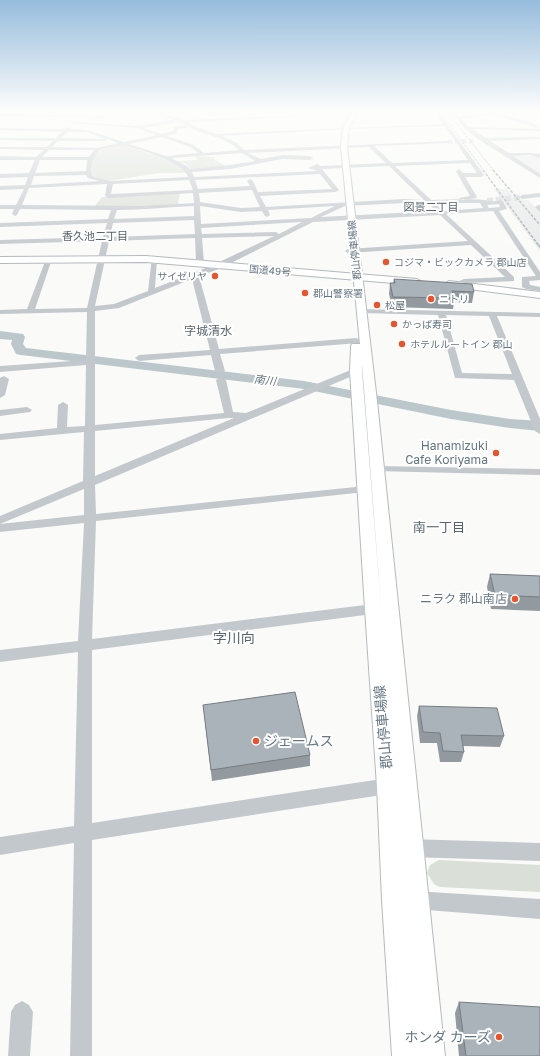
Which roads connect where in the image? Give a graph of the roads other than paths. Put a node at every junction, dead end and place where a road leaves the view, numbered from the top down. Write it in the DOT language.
graph roads {
  1 [pos="37,160"];
  2 [pos="90,160"];
  3 [pos="172,160"];
  4 [pos="264,160"];
  5 [pos="312,160"];
  6 [pos="343,160"];
  7 [pos="386,160"];
  8 [pos="516,160"];
  9 [pos="260,161"];
  10 [pos="453,161"];
  11 [pos="472,161"];
  12 [pos="232,162"];
  13 [pos="390,164"];
  14 [pos="240,165"];
  15 [pos="344,166"];
  16 [pos="320,170"];
  17 [pos="189,171"];
  18 [pos="88,173"];
  19 [pos="247,174"];
  20 [pos="32,175"];
  21 [pos="461,175"];
  22 [pos="0,176"];
  23 [pos="540,176"];
  24 [pos="191,179"];
  25 [pos="110,183"];
  26 [pos="28,187"];
  27 [pos="0,188"];
  28 [pos="253,188"];
  29 [pos="196,191"];
  30 [pos="256,194"];
  31 [pos="540,195"];
  32 [pos="522,197"];
  33 [pos="428,200"];
  34 [pos="487,200"];
  35 [pos="96,201"];
  36 [pos="197,204"];
  37 [pos="347,204"];
  38 [pos="0,207"];
  39 [pos="91,208"];
  40 [pos="114,208"];
  41 [pos="264,208"];
  42 [pos="18,210"];
  43 [pos="487,210"];
  44 [pos="495,210"];
  45 [pos="0,213"];
  46 [pos="442,213"];
  47 [pos="197,218"];
  48 [pos="348,218"];
  49 [pos="312,220"];
  50 [pos="271,222"];
  51 [pos="0,225"];
  52 [pos="10,225"];
  53 [pos="109,225"];
  54 [pos="198,226"];
  55 [pos="279,235"];
  56 [pos="199,236"];
  57 [pos="107,239"];
  58 [pos="2,241"];
  59 [pos="473,243"];
  60 [pos="351,251"];
  61 [pos="101,258"];
  62 [pos="49,259"];
  63 [pos="154,259"];
  64 [pos="0,260"];
  65 [pos="200,263"];
  66 [pos="220,265"];
  67 [pos="195,276"];
  68 [pos="540,278"];
  69 [pos="351,279"];
  70 [pos="458,285"];
  71 [pos="540,290"];
  72 [pos="154,292"];
  73 [pos="540,295"];
  74 [pos="91,309"];
  75 [pos="30,311"];
  76 [pos="361,311"];
  77 [pos="0,312"];
  78 [pos="440,313"];
  79 [pos="492,314"];
  80 [pos="540,315"];
  81 [pos="354,327"];
  82 [pos="356,341"];
  83 [pos="215,352"];
  84 [pos="139,358"];
  85 [pos="91,362"];
  86 [pos="0,369"];
  87 [pos="356,371"];
  88 [pos="367,371"];
  89 [pos="519,377"];
  90 [pos="4,379"];
  91 [pos="0,394"];
  92 [pos="364,396"];
  93 [pos="63,405"];
  94 [pos="27,410"];
  95 [pos="0,412"];
  96 [pos="229,415"];
  97 [pos="247,417"];
  98 [pos="90,429"];
  99 [pos="62,432"];
  100 [pos="540,432"];
  101 [pos="0,437"];
  102 [pos="377,469"];
  103 [pos="540,472"];
  104 [pos="89,483"];
  105 [pos="365,490"];
  106 [pos="90,519"];
  107 [pos="0,520"];
  108 [pos="0,528"];
  109 [pos="373,609"];
  110 [pos="85,645"];
  111 [pos="0,656"];
  112 [pos="388,786"];
  113 [pos="83,833"];
  114 [pos="0,846"];
  115 [pos="392,846"];
  116 [pos="413,848"];
  117 [pos="540,852"];
  118 [pos="394,900"];
  119 [pos="417,900"];
  120 [pos="540,909"];
  121 [pos="22,1012"];
  122 [pos="19,1056"];
  123 [pos="81,1056"];
  124 [pos="406,1056"];
  125 [pos="432,1056"];
  1 -- 20 [label="street"];
  2 -- 18 [label="street"];
  3 -- 17 [label="street"];
  4 -- 9 [label="street"];
  5 -- 16 [label="street"];
  6 -- 15 [label="main road, 郡山停車場線"];
  7 -- 13 [label="street"];
  8 -- 23 [label="street"];
  9 -- 14 [label="street"];
  10 -- 11 [label="street"];
  10 -- 13 [label="street"];
  10 -- 21 [label="street"];
  11 -- 21 [label="street"];
  12 -- 14 [label="street"];
  13 -- 15 [label="street"];
  13 -- 33 [label="street"];
  14 -- 17 [label="street"];
  14 -- 19 [label="street"];
  15 -- 16 [label="street"];
  15 -- 37 [label="main road, 郡山停車場線"];
  16 -- 19 [label="street"];
  16 -- 30 [label="street"];
  17 -- 24 [label="street"];
  18 -- 20 [label="street"];
  18 -- 25 [label="street"];
  19 -- 24 [label="street"];
  19 -- 28 [label="street"];
  20 -- 22 [label="street"];
  20 -- 26 [label="street"];
  21 -- 33 [label="street"];
  24 -- 25 [label="street"];
  24 -- 29 [label="street"];
  25 -- 26 [label="street"];
  25 -- 29 [label="street"];
  26 -- 27 [label="street"];
  26 -- 42 [label="street"];
  28 -- 29 [label="street"];
  28 -- 30 [label="street"];
  29 -- 36 [label="street"];
  30 -- 41 [label="street"];
  31 -- 32 [label="street"];
  33 -- 34 [label="street"];
  33 -- 37 [label="street"];
  33 -- 46 [label="street"];
  35 -- 39 [label="street"];
  36 -- 40 [label="street"];
  36 -- 41 [label="street"];
  36 -- 47 [label="street"];
  37 -- 41 [label="street"];
  37 -- 48 [label="main road, 郡山停車場線"];
  37 -- 49 [label="street"];
  38 -- 42 [label="street"];
  39 -- 40 [label="street"];
  39 -- 42 [label="street"];
  40 -- 53 [label="street"];
  41 -- 50 [label="street"];
  42 -- 45 [label="street"];
  42 -- 52 [label="street"];
  43 -- 44 [label="street"];
  43 -- 44 [label="street"];
  43 -- 46 [label="street"];
  44 -- 68 [label="street"];
  46 -- 48 [label="street"];
  46 -- 59 [label="street"];
  47 -- 53 [label="street"];
  47 -- 54 [label="street"];
  48 -- 49 [label="street"];
  48 -- 60 [label="main road, 郡山停車場線"];
  49 -- 50 [label="street"];
  49 -- 55 [label="street"];
  50 -- 54 [label="street"];
  50 -- 55 [label="street"];
  51 -- 52 [label="street"];
  52 -- 53 [label="street"];
  53 -- 57 [label="street"];
  54 -- 56 [label="street"];
  55 -- 56 [label="street"];
  55 -- 66 [label="street"];
  56 -- 57 [label="street"];
  56 -- 65 [label="street"];
  57 -- 58 [label="street"];
  57 -- 61 [label="street"];
  59 -- 60 [label="street"];
  59 -- 70 [label="street"];
  60 -- 69 [label="main road, 郡山停車場線"];
  61 -- 62 [label="highway, 国道49号"];
  61 -- 63 [label="highway, 国道49号"];
  61 -- 74 [label="street"];
  62 -- 64 [label="highway, 国道49号"];
  62 -- 75 [label="street"];
  63 -- 65 [label="highway, 国道49号"];
  63 -- 72 [label="street"];
  65 -- 66 [label="highway, 国道49号"];
  66 -- 67 [label="street"];
  66 -- 69 [label="highway, 国道49号"];
  67 -- 72 [label="street"];
  67 -- 83 [label="street"];
  68 -- 71 [label="street"];
  69 -- 70 [label="highway, 国道49号"];
  69 -- 76 [label="main road, 郡山停車場線"];
  70 -- 73 [label="highway, 国道49号"];
  72 -- 74 [label="street"];
  74 -- 75 [label="street"];
  74 -- 85 [label="street"];
  75 -- 77 [label="street"];
  76 -- 78 [label="street"];
  76 -- 88 [label="main road, 郡山停車場線"];
  78 -- 79 [label="street"];
  78 -- 89 [label="street"];
  79 -- 80 [label="street"];
  79 -- 89 [label="street"];
  81 -- 82 [label="main road, 郡山停車場線"];
  82 -- 83 [label="street"];
  82 -- 87 [label="main road, 郡山停車場線"];
  83 -- 84 [label="street"];
  83 -- 96 [label="street"];
  85 -- 86 [label="street"];
  85 -- 98 [label="street"];
  87 -- 88 [label="street"];
  87 -- 92 [label="main road, 郡山停車場線"];
  87 -- 97 [label="street"];
  88 -- 92 [label="main road, 郡山停車場線"];
  89 -- 100 [label="street"];
  90 -- 91 [label="street"];
  92 -- 102 [label="main road, 郡山停車場線"];
  92 -- 105 [label="main road, 郡山停車場線"];
  93 -- 99 [label="street"];
  94 -- 95 [label="street"];
  96 -- 97 [label="street"];
  96 -- 98 [label="street"];
  97 -- 104 [label="street"];
  98 -- 99 [label="street"];
  98 -- 104 [label="street"];
  99 -- 101 [label="street"];
  102 -- 103 [label="street"];
  102 -- 116 [label="main road, 郡山停車場線"];
  104 -- 106 [label="street"];
  104 -- 107 [label="street"];
  105 -- 106 [label="street"];
  105 -- 109 [label="main road, 郡山停車場線"];
  106 -- 108 [label="street"];
  106 -- 110 [label="street"];
  109 -- 110 [label="street"];
  109 -- 112 [label="main road, 郡山停車場線"];
  110 -- 111 [label="street"];
  110 -- 113 [label="street"];
  112 -- 113 [label="street"];
  112 -- 115 [label="main road, 郡山停車場線"];
  113 -- 114 [label="street"];
  113 -- 123 [label="street"];
  115 -- 116 [label="street"];
  115 -- 118 [label="main road, 郡山停車場線"];
  116 -- 117 [label="street"];
  116 -- 119 [label="main road, 郡山停車場線"];
  118 -- 119 [label="street"];
  118 -- 124 [label="main road, 郡山停車場線"];
  119 -- 120 [label="street"];
  119 -- 125 [label="main road, 郡山停車場線"];
  121 -- 122 [label="street"];
}
